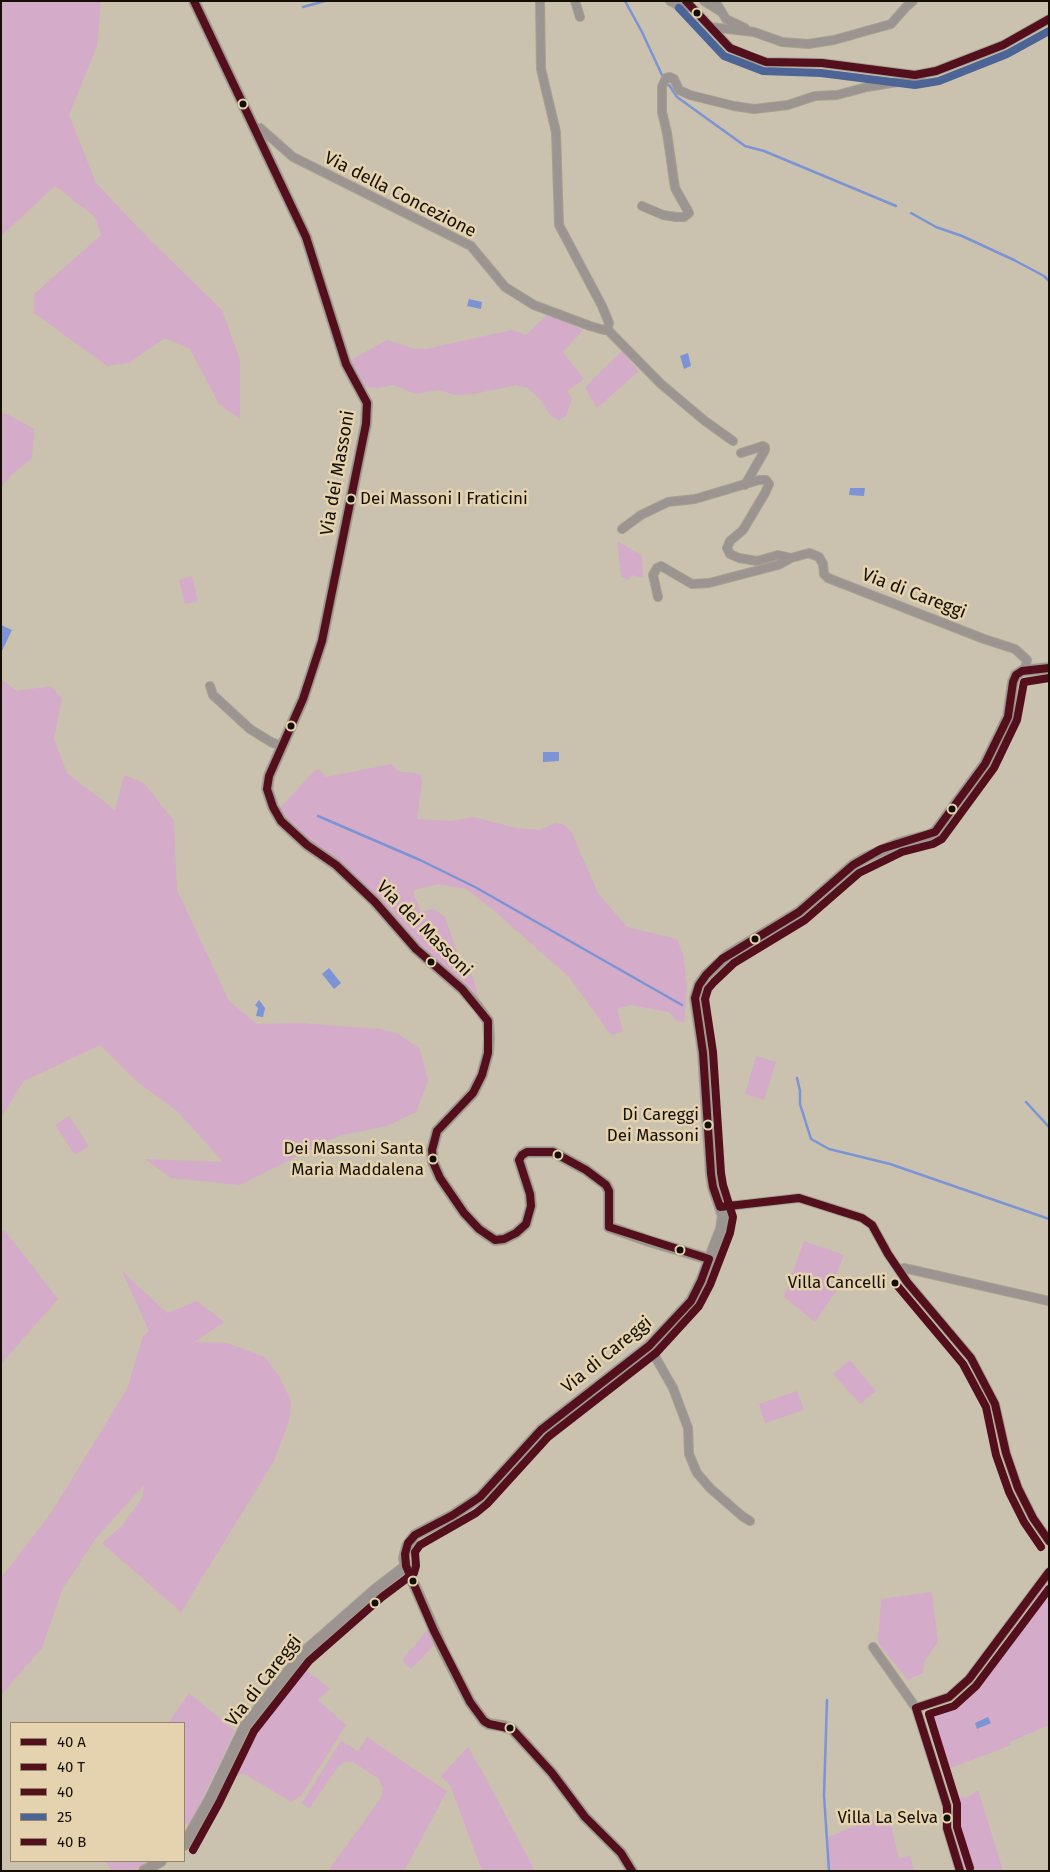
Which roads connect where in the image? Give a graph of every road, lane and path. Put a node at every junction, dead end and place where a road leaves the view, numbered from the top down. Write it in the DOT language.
graph roads {
  1 [pos="194,1"];
  2 [pos="540,1"];
  3 [pos="575,1"];
  4 [pos="670,1"];
  5 [pos="704,1"];
  6 [pos="715,1"];
  7 [pos="913,1"];
  8 [pos="688,4"];
  9 [pos="720,11"];
  10 [pos="580,17"];
  11 [pos="1049,19"];
  12 [pos="710,26"];
  13 [pos="754,32"];
  14 [pos="924,74"];
  15 [pos="255,129"];
  16 [pos="642,206"];
  17 [pos="607,329"];
  18 [pos="733,441"];
  19 [pos="741,453"];
  20 [pos="745,485"];
  21 [pos="622,529"];
  22 [pos="791,558"];
  23 [pos="658,597"];
  24 [pos="1049,668"];
  25 [pos="1025,670"];
  26 [pos="210,686"];
  27 [pos="281,746"];
  28 [pos="720,1207"];
  29 [pos="709,1259"];
  30 [pos="900,1271"];
  31 [pos="1049,1302"];
  32 [pos="649,1346"];
  33 [pos="750,1521"];
  34 [pos="1049,1540"];
  35 [pos="406,1566"];
  36 [pos="1049,1572"];
  37 [pos="873,1647"];
  38 [pos="916,1708"];
  39 [pos="185,1843"];
  40 [pos="159,1862"];
  41 [pos="144,1871"];
  42 [pos="632,1871"];
  43 [pos="960,1871"];
  1 -- 15 [label="street, Via dei Massoni"];
  2 -- 17 [label="street"];
  3 -- 10 [label="street"];
  4 -- 8 [label="street"];
  5 -- 9 [label="street"];
  6 -- 9 [label="street"];
  7 -- 13 [label="street"];
  8 -- 12 [label="street"];
  9 -- 13 [label="street"];
  11 -- 14 [label="street"];
  12 -- 13 [label="street"];
  12 -- 14 [label="street"];
  14 -- 16 [label="street"];
  15 -- 17 [label="street, Via della Concezione"];
  15 -- 27 [label="street, Via dei Massoni"];
  17 -- 18 [label="street"];
  19 -- 20 [label="street"];
  20 -- 21 [label="street, Via di Careggi"];
  20 -- 22 [label="street, Via di Careggi"];
  22 -- 23 [label="street, Via di Careggi"];
  22 -- 25 [label="street, Via di Careggi"];
  24 -- 25 [label="street"];
  25 -- 28 [label="street, Via di Careggi"];
  26 -- 27 [label="street"];
  27 -- 29 [label="street, Via dei Massoni"];
  28 -- 29 [label="street, Via di Careggi"];
  28 -- 30 [label="street"];
  29 -- 32 [label="street, Via di Careggi"];
  30 -- 31 [label="street"];
  30 -- 34 [label="street"];
  32 -- 33 [label="street"];
  32 -- 35 [label="street, Via di Careggi"];
  35 -- 39 [label="street, Via di Careggi"];
  35 -- 42 [label="street"];
  36 -- 38 [label="street"];
  37 -- 38 [label="street"];
  38 -- 43 [label="street"];
  40 -- 41 [label="street"];
}
